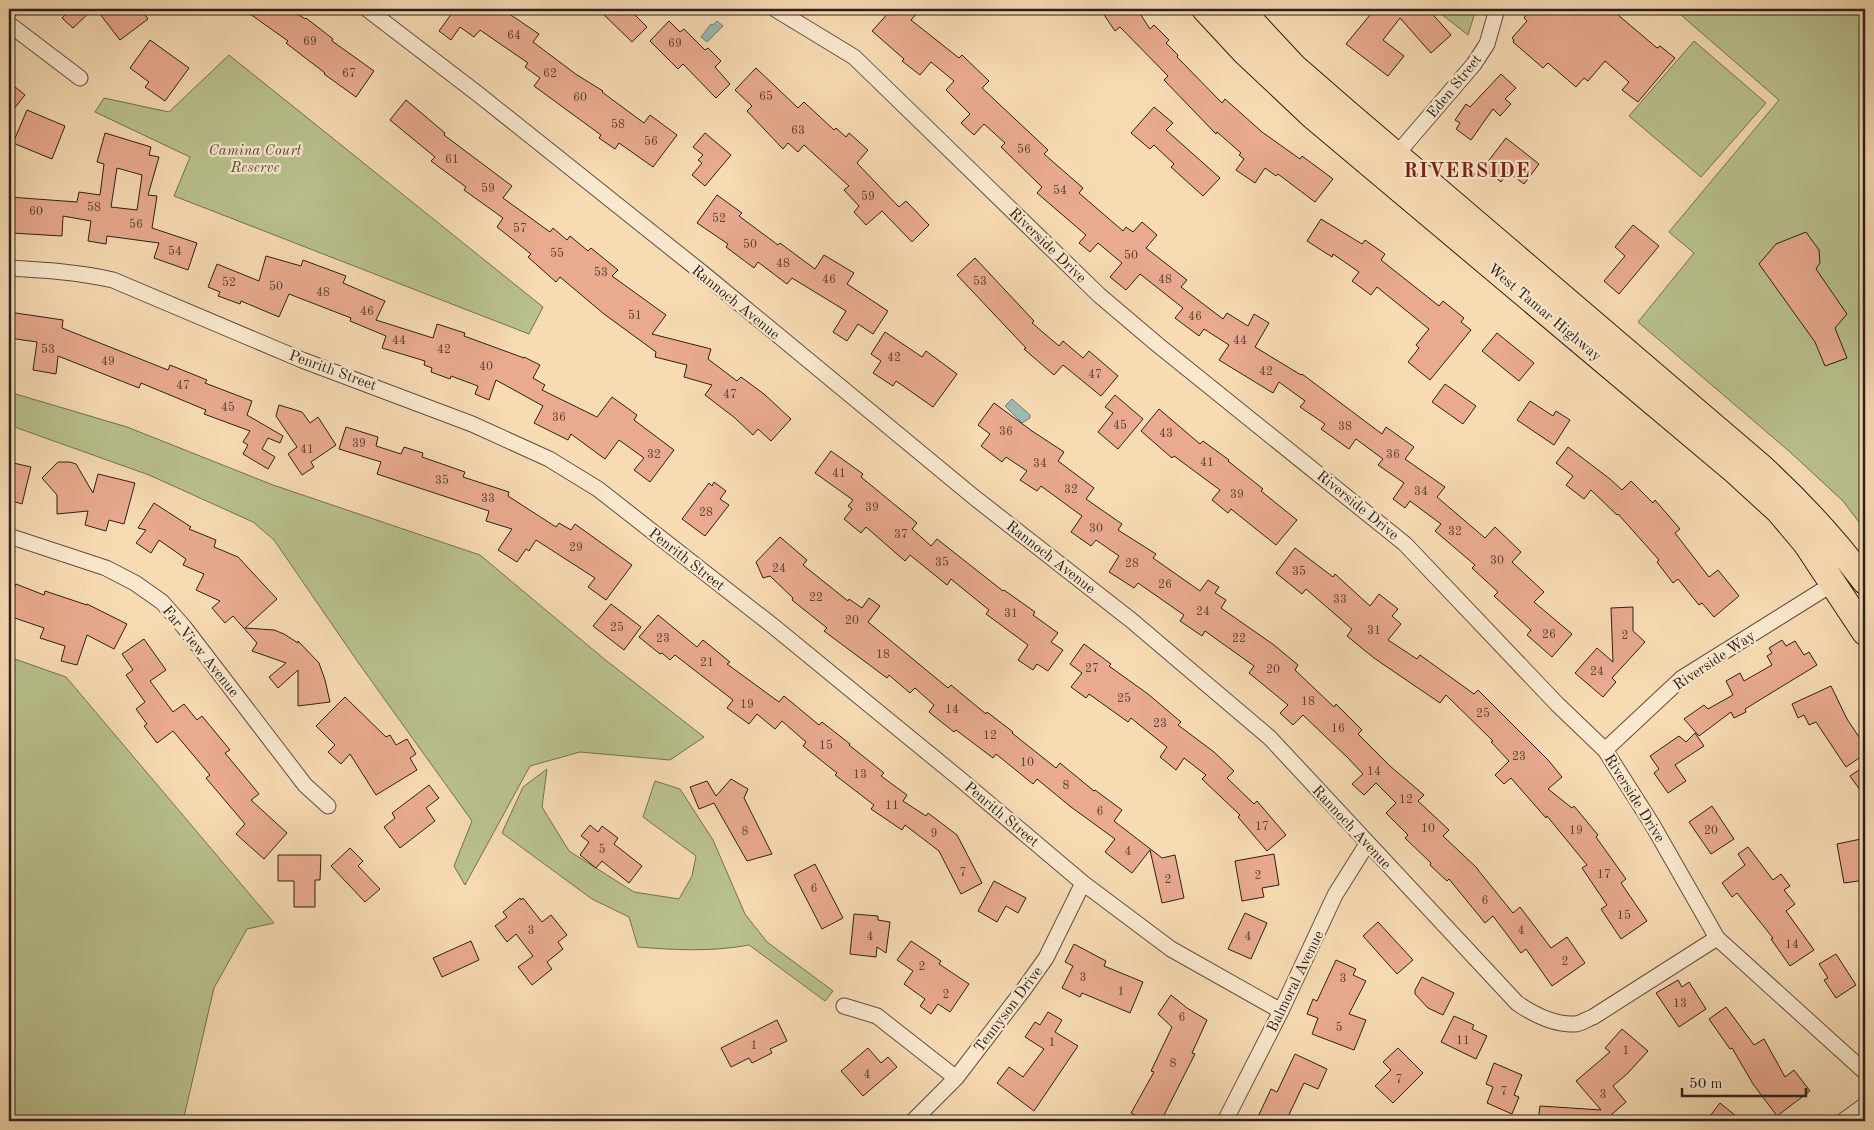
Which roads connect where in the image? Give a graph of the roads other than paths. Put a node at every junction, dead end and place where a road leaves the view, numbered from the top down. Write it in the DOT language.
graph roads {
  1 [pos="368,9"];
  2 [pos="775,9"];
  3 [pos="1205,9"];
  4 [pos="1240,9"];
  5 [pos="1497,9"];
  6 [pos="9,24"];
  7 [pos="80,78"];
  8 [pos="1396,155"];
  9 [pos="9,268"];
  10 [pos="9,536"];
  11 [pos="1865,581"];
  12 [pos="1834,583"];
  13 [pos="1865,632"];
  14 [pos="1605,750"];
  15 [pos="328,806"];
  16 [pos="1368,844"];
  17 [pos="1083,883"];
  18 [pos="1717,938"];
  19 [pos="844,1006"];
  20 [pos="1281,1011"];
  21 [pos="1865,1072"];
  22 [pos="956,1078"];
  23 [pos="1865,1105"];
  24 [pos="913,1121"];
  25 [pos="1225,1121"];
  26 [pos="1843,1121"];
  1 -- 16 [label="street, Rannoch Avenue"];
  2 -- 14 [label="street, Riverside Drive"];
  3 -- 12 [label="highway, West Tamar Highway"];
  4 -- 8 [label="highway, West Tamar Highway"];
  5 -- 8 [label="street, Eden Street"];
  6 -- 7 [label="street"];
  8 -- 11 [label="highway, West Tamar Highway"];
  9 -- 17 [label="street, Penrith Street"];
  10 -- 15 [label="street, Far View Avenue"];
  12 -- 13 [label="highway, West Tamar Highway"];
  12 -- 14 [label="street, Riverside Way"];
  14 -- 18 [label="street, Riverside Drive"];
  16 -- 18 [label="street, Rannoch Avenue"];
  16 -- 20 [label="street, Balmoral Avenue"];
  17 -- 20 [label="street, Penrith Street"];
  17 -- 22 [label="street, Tennyson Drive"];
  18 -- 21 [label="street, Riverside Drive"];
  19 -- 22 [label="street"];
  20 -- 25 [label="street, Balmoral Avenue"];
  22 -- 24 [label="street, Tennyson Drive"];
  23 -- 26 [label="street"];
}
